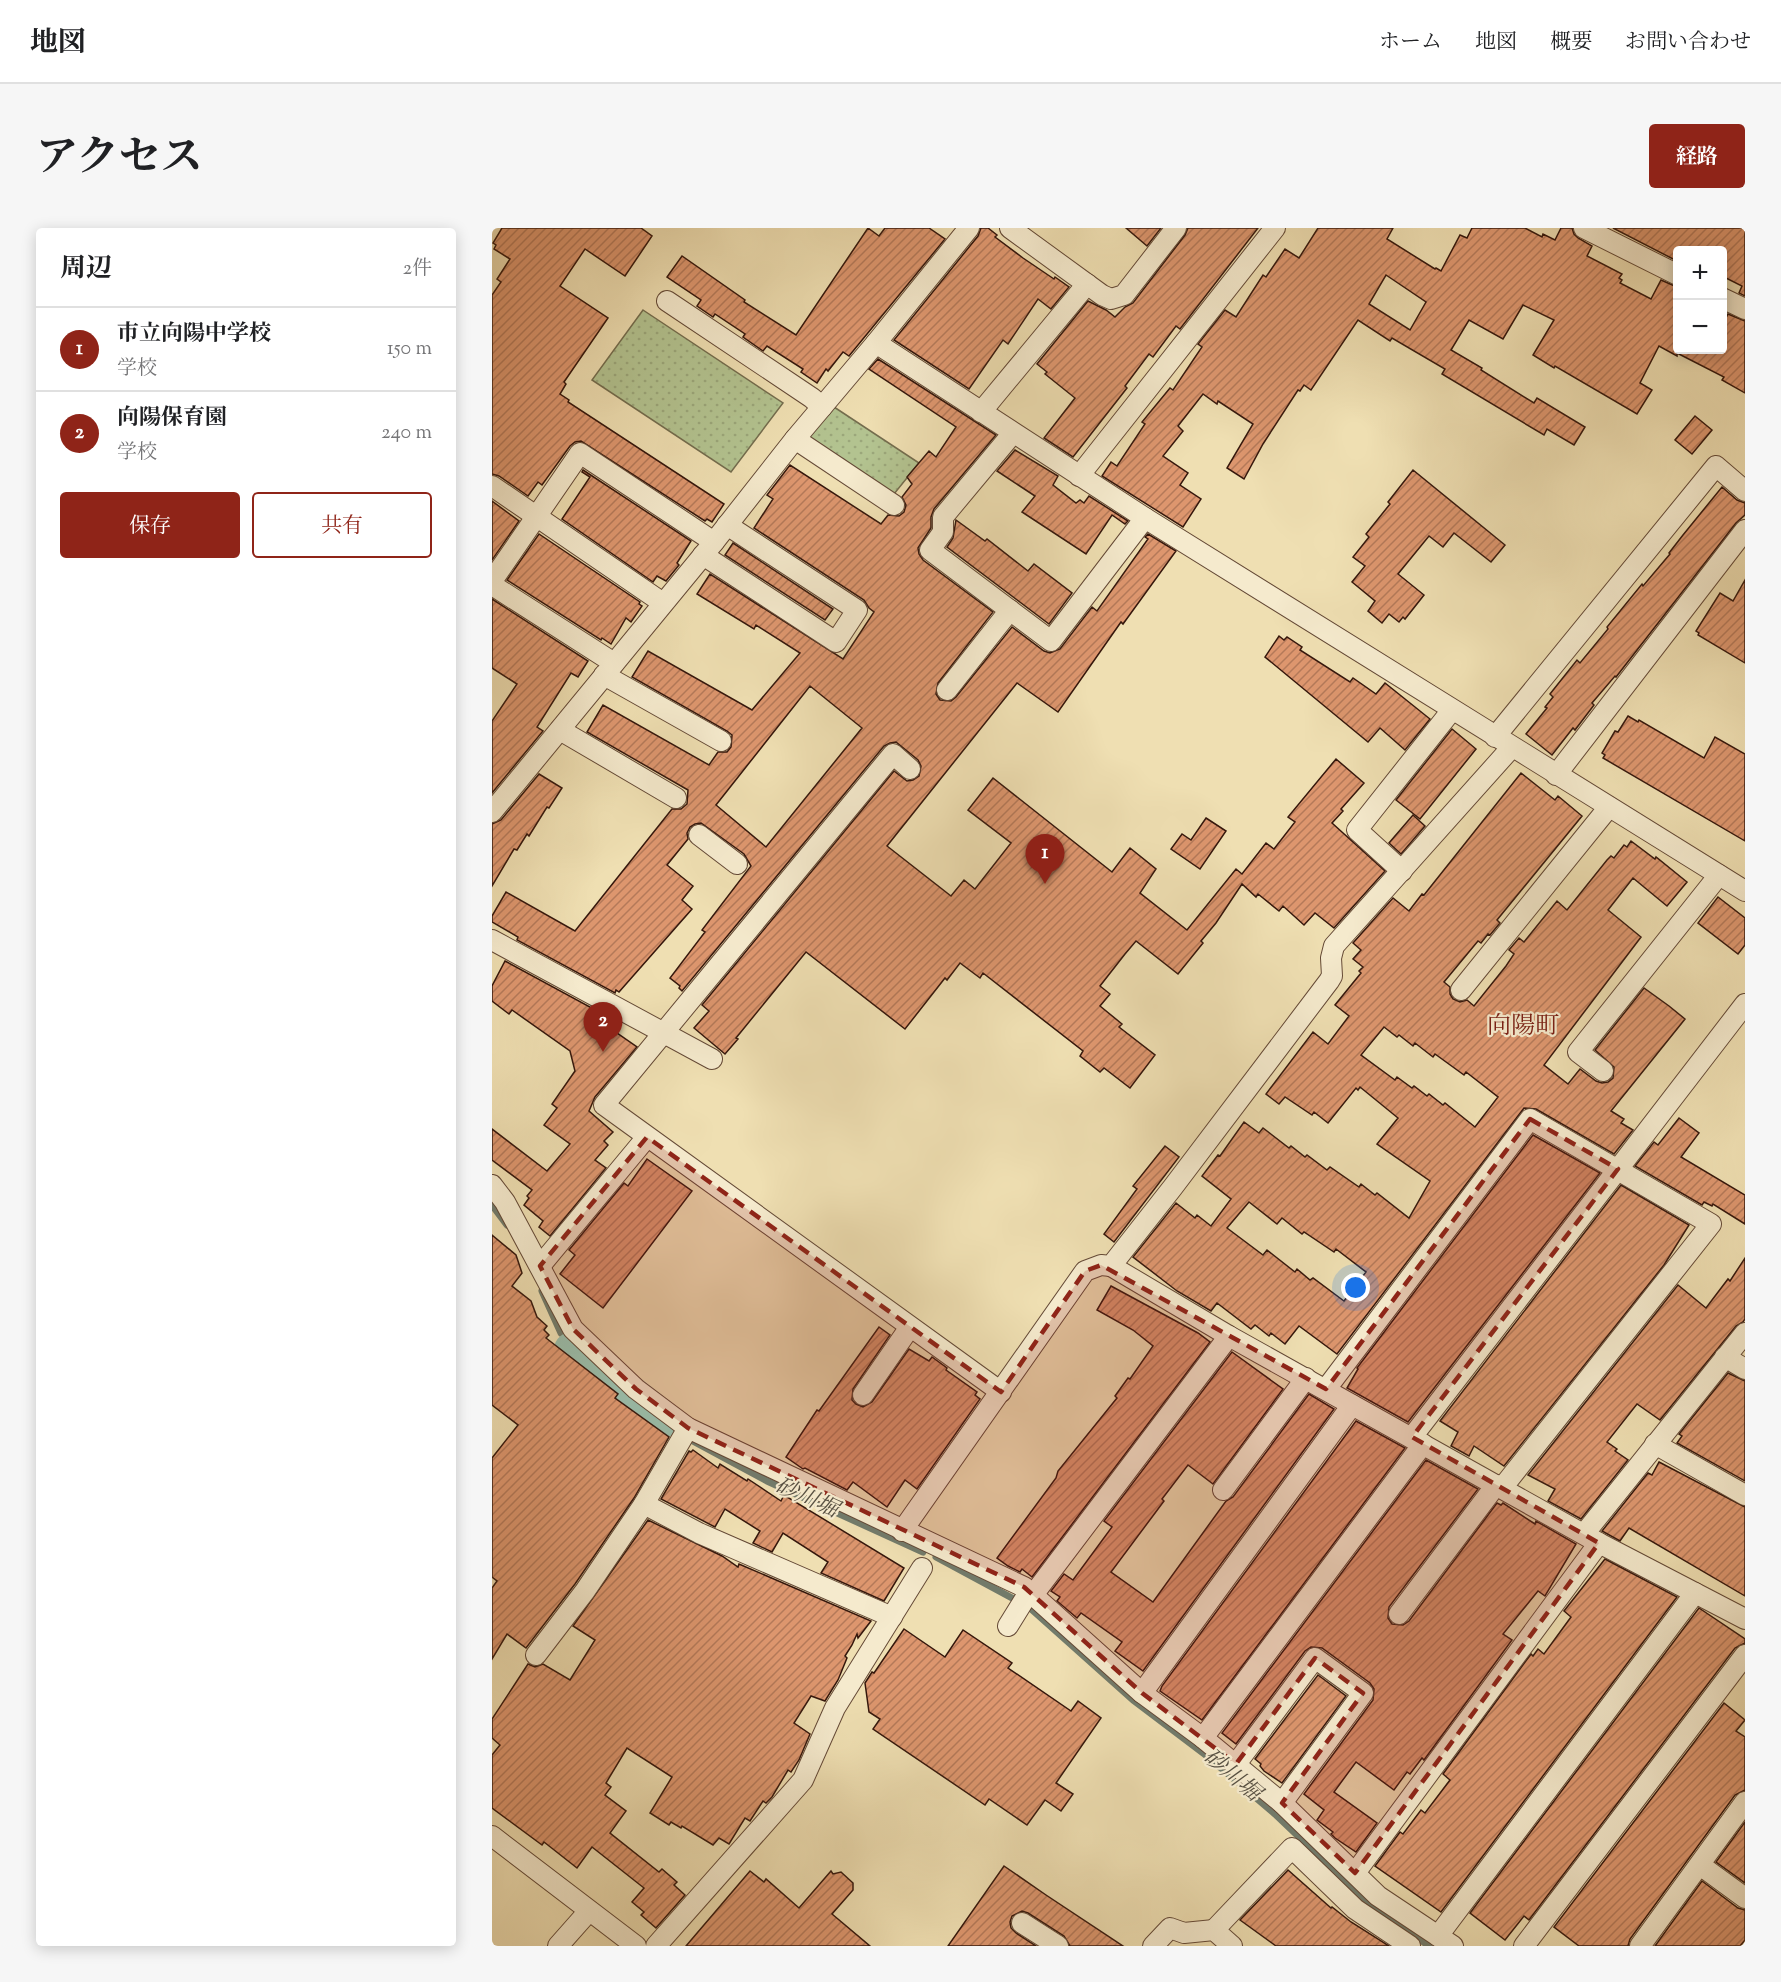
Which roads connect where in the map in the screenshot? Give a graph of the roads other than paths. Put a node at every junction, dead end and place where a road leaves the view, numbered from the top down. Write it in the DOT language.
graph roads {
  1 [pos="1010,228"];
  2 [pos="1176,228"];
  3 [pos="1275,228"];
  4 [pos="1584,228"];
  5 [pos="958,232"];
  6 [pos="1673,273"];
  7 [pos="1087,284"];
  8 [pos="1726,300"];
  9 [pos="667,301"];
  10 [pos="1745,309"];
  11 [pos="876,343"];
  12 [pos="822,407"];
  13 [pos="981,412"];
  14 [pos="1012,433"];
  15 [pos="795,439"];
  16 [pos="1079,476"];
  17 [pos="492,486"];
  18 [pos="1745,491"];
  19 [pos="894,505"];
  20 [pos="535,516"];
  21 [pos="1144,518"];
  22 [pos="727,525"];
  23 [pos="1745,530"];
  24 [pos="708,549"];
  25 [pos="492,581"];
  26 [pos="492,585"];
  27 [pos="663,603"];
  28 [pos="1010,610"];
  29 [pos="609,669"];
  30 [pos="947,690"];
  31 [pos="1452,710"];
  32 [pos="560,730"];
  33 [pos="1495,737"];
  34 [pos="721,741"];
  35 [pos="1512,747"];
  36 [pos="910,769"];
  37 [pos="1556,775"];
  38 [pos="676,798"];
  39 [pos="1609,807"];
  40 [pos="492,812"];
  41 [pos="699,835"];
  42 [pos="736,864"];
  43 [pos="1402,871"];
  44 [pos="1719,875"];
  45 [pos="1745,891"];
  46 [pos="497,942"];
  47 [pos="1461,990"];
  48 [pos="1745,1004"];
  49 [pos="664,1033"];
  50 [pos="712,1059"];
  51 [pos="1603,1071"];
  52 [pos="647,1137"];
  53 [pos="1618,1169"];
  54 [pos="492,1185"];
  55 [pos="540,1266"];
  56 [pos="1111,1266"];
  57 [pos="910,1327"];
  58 [pos="1745,1333"];
  59 [pos="1228,1336"];
  60 [pos="1725,1357"];
  61 [pos="1745,1369"];
  62 [pos="1306,1378"];
  63 [pos="1326,1389"];
  64 [pos="1001,1392"];
  65 [pos="864,1395"];
  66 [pos="1352,1405"];
  67 [pos="688,1428"];
  68 [pos="1418,1441"];
  69 [pos="1655,1444"];
  70 [pos="1499,1487"];
  71 [pos="1223,1490"];
  72 [pos="1745,1495"];
  73 [pos="644,1504"];
  74 [pos="902,1531"];
  75 [pos="1591,1538"];
  76 [pos="922,1568"];
  77 [pos="1695,1593"];
  78 [pos="1034,1595"];
  79 [pos="1399,1614"];
  80 [pos="892,1617"];
  81 [pos="1745,1619"];
  82 [pos="1008,1626"];
  83 [pos="536,1655"];
  84 [pos="1745,1655"];
  85 [pos="1142,1693"];
  86 [pos="1203,1738"];
  87 [pos="1236,1764"];
  88 [pos="1745,1802"];
  89 [pos="1282,1803"];
  90 [pos="492,1836"];
  91 [pos="1329,1847"];
  92 [pos="1700,1865"];
  93 [pos="1312,1867"];
  94 [pos="1355,1873"];
  95 [pos="1745,1898"];
  96 [pos="589,1911"];
  97 [pos="1022,1923"];
  98 [pos="1214,1930"];
  99 [pos="1445,1941"];
  100 [pos="558,1946"];
  101 [pos="636,1946"];
  102 [pos="656,1946"];
  103 [pos="1058,1946"];
  104 [pos="1153,1946"];
  105 [pos="1232,1946"];
  106 [pos="1410,1946"];
  107 [pos="1524,1946"];
  108 [pos="1640,1946"];
  1 -- 7 [label="street"];
  2 -- 7 [label="street"];
  3 -- 16 [label="street"];
  4 -- 6 [label="street"];
  5 -- 11 [label="street"];
  7 -- 13 [label="street"];
  8 -- 10 [label="street"];
  9 -- 12 [label="street"];
  11 -- 12 [label="street"];
  11 -- 13 [label="street"];
  12 -- 15 [label="street"];
  13 -- 14 [label="street"];
  14 -- 16 [label="street"];
  14 -- 28 [label="street"];
  15 -- 19 [label="street"];
  15 -- 22 [label="street"];
  16 -- 21 [label="street"];
  17 -- 20 [label="street"];
  18 -- 33 [label="street"];
  20 -- 24 [label="street"];
  20 -- 25 [label="street"];
  20 -- 27 [label="street"];
  21 -- 28 [label="street"];
  21 -- 31 [label="street"];
  22 -- 24 [label="street"];
  22 -- 24 [label="street"];
  23 -- 37 [label="street"];
  24 -- 27 [label="street"];
  26 -- 29 [label="street"];
  27 -- 29 [label="street"];
  28 -- 30 [label="street"];
  29 -- 32 [label="street"];
  29 -- 34 [label="street"];
  31 -- 33 [label="street"];
  31 -- 43 [label="street"];
  32 -- 38 [label="street"];
  32 -- 40 [label="street"];
  33 -- 35 [label="street"];
  35 -- 37 [label="street"];
  35 -- 43 [label="street"];
  36 -- 49 [label="street"];
  37 -- 39 [label="street"];
  39 -- 44 [label="street"];
  39 -- 47 [label="street"];
  41 -- 42 [label="street"];
  43 -- 56 [label="street"];
  44 -- 45 [label="street"];
  44 -- 51 [label="street"];
  46 -- 49 [label="street"];
  48 -- 53 [label="street"];
  49 -- 50 [label="street"];
  49 -- 52 [label="street"];
  52 -- 55 [label="street"];
  52 -- 57 [label="street"];
  53 -- 63 [label="street"];
  53 -- 68 [label="street"];
  53 -- 70 [label="street"];
  54 -- 55 [label="street"];
  55 -- 67 [label="street"];
  56 -- 59 [label="street"];
  56 -- 64 [label="street"];
  57 -- 64 [label="street"];
  57 -- 65 [label="street"];
  58 -- 60 [label="street"];
  59 -- 62 [label="street"];
  59 -- 78 [label="street"];
  60 -- 61 [label="street"];
  60 -- 69 [label="street"];
  62 -- 63 [label="street"];
  62 -- 71 [label="street"];
  63 -- 66 [label="street"];
  64 -- 74 [label="street"];
  66 -- 68 [label="street"];
  66 -- 85 [label="street"];
  67 -- 73 [label="street"];
  67 -- 74 [label="street"];
  68 -- 70 [label="street"];
  68 -- 86 [label="street"];
  69 -- 72 [label="street"];
  69 -- 75 [label="street"];
  70 -- 75 [label="street"];
  70 -- 79 [label="street"];
  73 -- 80 [label="street"];
  73 -- 83 [label="street"];
  74 -- 78 [label="street"];
  75 -- 77 [label="street"];
  75 -- 94 [label="street"];
  76 -- 80 [label="street"];
  77 -- 81 [label="street"];
  77 -- 99 [label="street"];
  78 -- 82 [label="street"];
  78 -- 85 [label="street"];
  80 -- 102 [label="street"];
  84 -- 107 [label="street"];
  85 -- 86 [label="street"];
  86 -- 87 [label="street"];
  87 -- 89 [label="street"];
  87 -- 89 [label="street"];
  88 -- 92 [label="street"];
  89 -- 91 [label="street"];
  90 -- 96 [label="street"];
  91 -- 93 [label="street"];
  91 -- 94 [label="street"];
  92 -- 95 [label="street"];
  92 -- 108 [label="street"];
  93 -- 98 [label="street"];
  93 -- 106 [label="street"];
  94 -- 99 [label="street"];
  96 -- 100 [label="street"];
  96 -- 101 [label="street"];
  97 -- 103 [label="street"];
  98 -- 104 [label="street"];
  98 -- 105 [label="street"];
}
